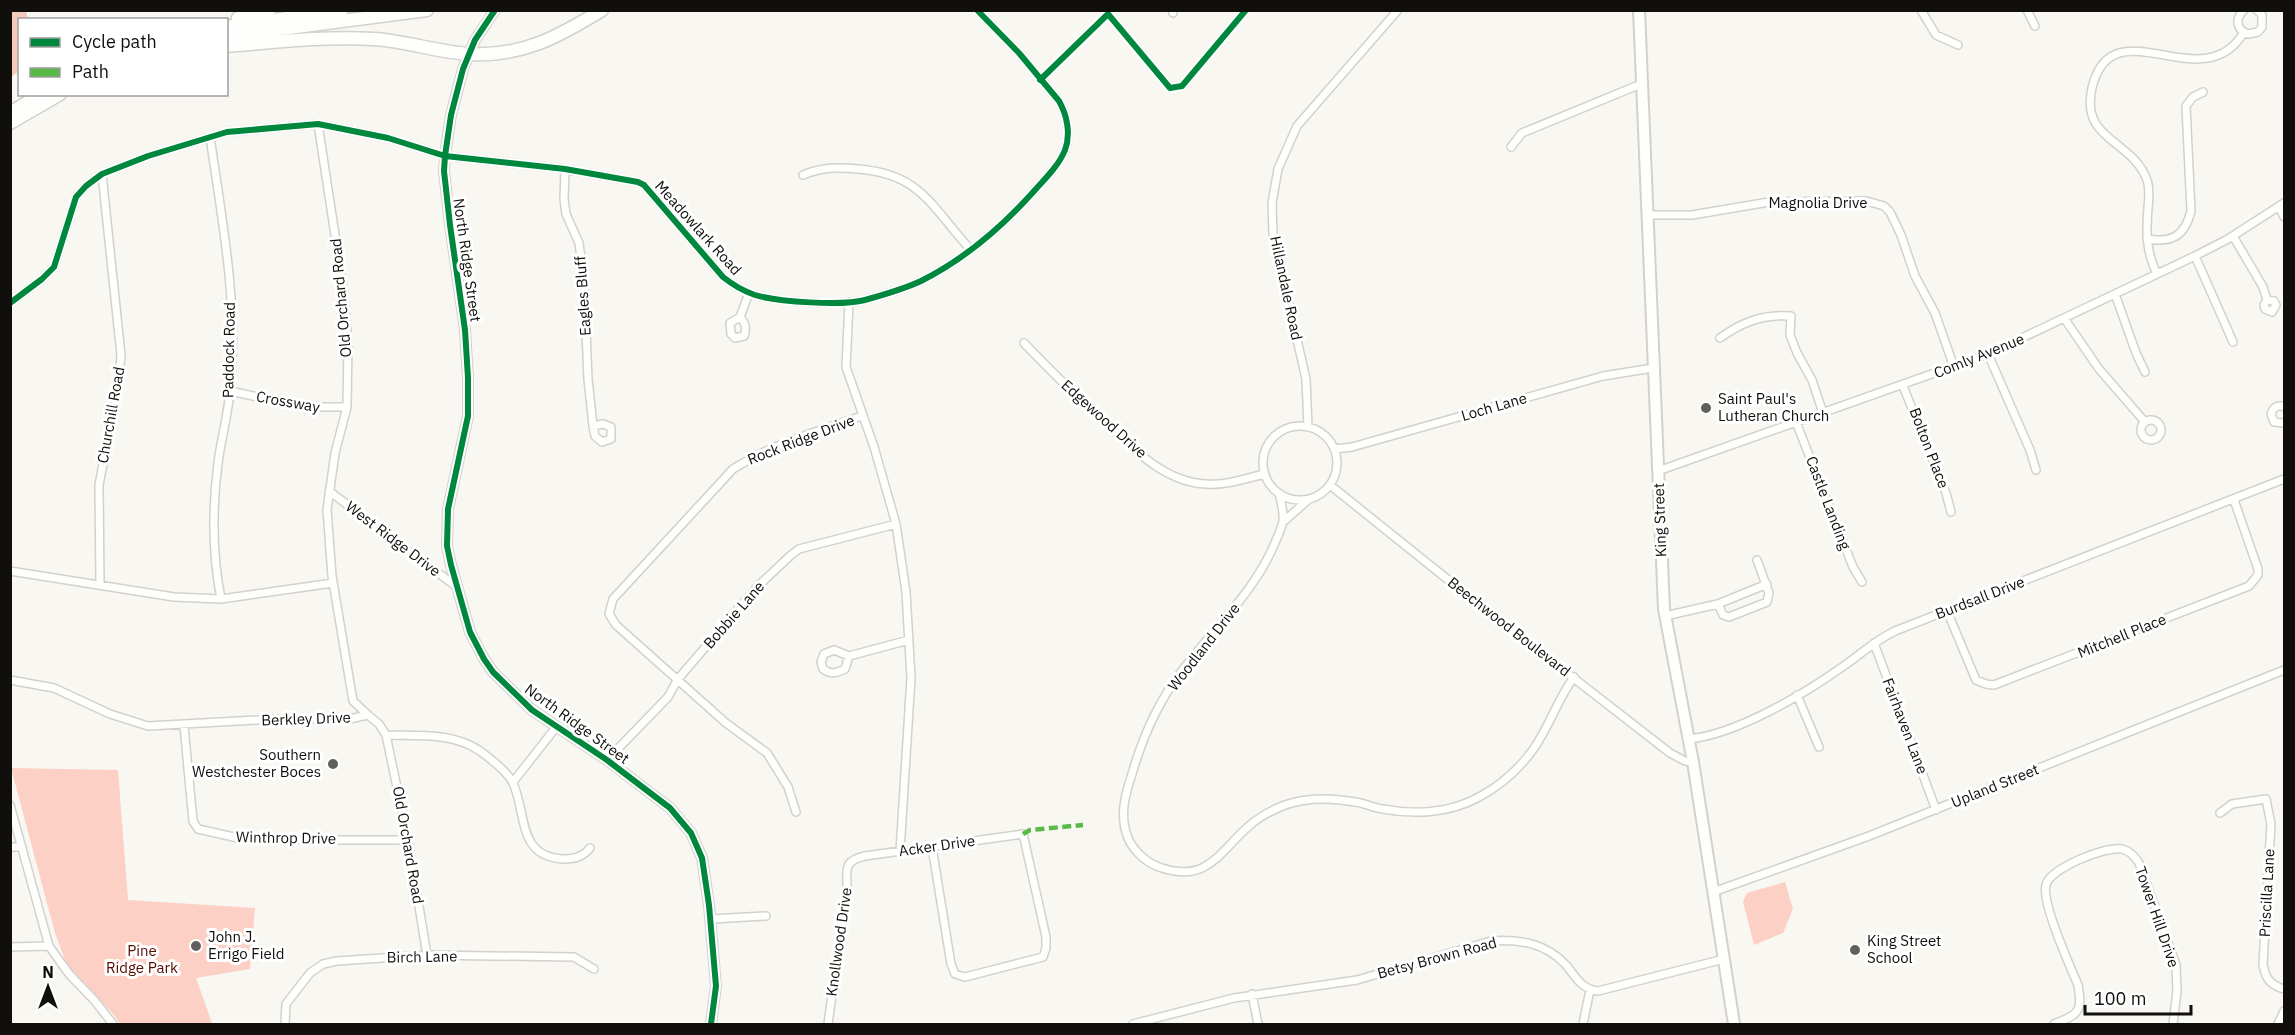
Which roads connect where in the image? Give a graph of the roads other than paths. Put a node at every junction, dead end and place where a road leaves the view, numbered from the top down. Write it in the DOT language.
graph roads {
  1 [pos="269,10"];
  2 [pos="342,10"];
  3 [pos="427,10"];
  4 [pos="495,10"];
  5 [pos="602,10"];
  6 [pos="977,10"];
  7 [pos="1398,10"];
  8 [pos="1639,10"];
  9 [pos="1921,10"];
  10 [pos="2027,10"];
  11 [pos="2244,10"];
  12 [pos="2257,10"];
  13 [pos="228,20"];
  14 [pos="2035,26"];
  15 [pos="228,27"];
  16 [pos="2244,32"];
  17 [pos="228,36"];
  18 [pos="1958,45"];
  19 [pos="228,46"];
  20 [pos="469,54"];
  21 [pos="1641,84"];
  22 [pos="2203,92"];
  23 [pos="38,96"];
  24 [pos="57,96"];
  25 [pos="10,113"];
  26 [pos="10,123"];
  27 [pos="318,124"];
  28 [pos="210,137"];
  29 [pos="1511,147"];
  30 [pos="445,156"];
  31 [pos="566,169"];
  32 [pos="102,174"];
  33 [pos="803,175"];
  34 [pos="2282,205"];
  35 [pos="1648,215"];
  36 [pos="2284,217"];
  37 [pos="2233,236"];
  38 [pos="2147,239"];
  39 [pos="970,250"];
  40 [pos="2195,256"];
  41 [pos="2157,274"];
  42 [pos="749,293"];
  43 [pos="2115,294"];
  44 [pos="2268,300"];
  45 [pos="849,302"];
  46 [pos="10,303"];
  47 [pos="740,317"];
  48 [pos="2064,318"];
  49 [pos="1720,338"];
  50 [pos="2233,342"];
  51 [pos="1024,343"];
  52 [pos="1988,354"];
  53 [pos="1954,367"];
  54 [pos="1653,368"];
  55 [pos="2145,372"];
  56 [pos="1903,386"];
  57 [pos="231,391"];
  58 [pos="347,407"];
  59 [pos="2284,407"];
  60 [pos="1823,413"];
  61 [pos="862,416"];
  62 [pos="1797,422"];
  63 [pos="2145,422"];
  64 [pos="2284,423"];
  65 [pos="594,426"];
  66 [pos="1308,426"];
  67 [pos="1335,449"];
  68 [pos="2036,470"];
  69 [pos="1658,471"];
  70 [pos="1264,474"];
  71 [pos="2284,479"];
  72 [pos="1330,485"];
  73 [pos="329,491"];
  74 [pos="1279,493"];
  75 [pos="1311,498"];
  76 [pos="2234,500"];
  77 [pos="1951,512"];
  78 [pos="1283,522"];
  79 [pos="896,524"];
  80 [pos="1757,560"];
  81 [pos="10,571"];
  82 [pos="1862,582"];
  83 [pos="333,583"];
  84 [pos="100,584"];
  85 [pos="1767,584"];
  86 [pos="458,587"];
  87 [pos="221,598"];
  88 [pos="1718,604"];
  89 [pos="1947,611"];
  90 [pos="1665,616"];
  91 [pos="909,640"];
  92 [pos="1874,643"];
  93 [pos="849,656"];
  94 [pos="2284,670"];
  95 [pos="1574,677"];
  96 [pos="678,679"];
  97 [pos="10,680"];
  98 [pos="1797,695"];
  99 [pos="368,715"];
  100 [pos="184,726"];
  101 [pos="557,726"];
  102 [pos="386,735"];
  103 [pos="1688,739"];
  104 [pos="1819,747"];
  105 [pos="607,760"];
  106 [pos="1693,762"];
  107 [pos="513,782"];
  108 [pos="10,804"];
  109 [pos="1936,810"];
  110 [pos="796,812"];
  111 [pos="2220,813"];
  112 [pos="408,840"];
  113 [pos="10,847"];
  114 [pos="22,847"];
  115 [pos="932,847"];
  116 [pos="590,848"];
  117 [pos="900,851"];
  118 [pos="851,860"];
  119 [pos="1713,892"];
  120 [pos="766,916"];
  121 [pos="711,919"];
  122 [pos="49,946"];
  123 [pos="10,947"];
  124 [pos="427,955"];
  125 [pos="1724,959"];
  126 [pos="594,969"];
  127 [pos="2284,989"];
  128 [pos="1590,990"];
  129 [pos="1252,994"];
  130 [pos="2284,1011"];
  131 [pos="1144,1023"];
  132 [pos="113,1024"];
  133 [pos="285,1024"];
  134 [pos="711,1024"];
  135 [pos="828,1024"];
  136 [pos="1133,1024"];
  137 [pos="1258,1024"];
  138 [pos="1583,1024"];
  139 [pos="1734,1024"];
  140 [pos="2054,1024"];
  141 [pos="2173,1024"];
  142 [pos="2278,1024"];
  1 -- 13 [label="highway"];
  2 -- 15 [label="highway"];
  3 -- 17 [label="highway"];
  4 -- 20 [label="street, North Ridge Street"];
  5 -- 20 [label="highway"];
  6 -- 39 [label="street, Meadowlark Road"];
  7 -- 66 [label="street, Hillandale Road"];
  8 -- 21 [label="main road, King Street"];
  9 -- 18 [label="street"];
  10 -- 14 [label="street"];
  11 -- 16 [label="street"];
  12 -- 16 [label="street"];
  16 -- 38 [label="street"];
  19 -- 20 [label="highway"];
  20 -- 30 [label="street, North Ridge Street"];
  21 -- 29 [label="street"];
  21 -- 35 [label="main road, King Street"];
  22 -- 38 [label="street"];
  23 -- 25 [label="highway"];
  24 -- 26 [label="highway"];
  27 -- 28 [label="street, Meadowlark Road"];
  27 -- 30 [label="street, Meadowlark Road"];
  27 -- 58 [label="street, Old Orchard Road"];
  28 -- 32 [label="street, Meadowlark Road"];
  28 -- 57 [label="street, Paddock Road"];
  30 -- 31 [label="street, Meadowlark Road"];
  30 -- 86 [label="street, North Ridge Street"];
  31 -- 42 [label="street, Meadowlark Road"];
  31 -- 65 [label="street, Eagles Bluff"];
  32 -- 46 [label="street, Meadowlark Road"];
  32 -- 84 [label="street, Churchill Road"];
  33 -- 39 [label="street"];
  34 -- 36 [label="street"];
  34 -- 37 [label="street, Comly Avenue"];
  35 -- 53 [label="street, Magnolia Drive"];
  35 -- 54 [label="main road, King Street"];
  37 -- 40 [label="street, Comly Avenue"];
  37 -- 44 [label="street"];
  38 -- 41 [label="street"];
  39 -- 45 [label="street, Meadowlark Road"];
  40 -- 41 [label="street, Comly Avenue"];
  40 -- 50 [label="street"];
  41 -- 43 [label="street, Comly Avenue"];
  42 -- 45 [label="street, Meadowlark Road"];
  42 -- 47 [label="street"];
  43 -- 48 [label="street, Comly Avenue"];
  43 -- 55 [label="street"];
  45 -- 61 [label="street"];
  48 -- 52 [label="street, Comly Avenue"];
  48 -- 63 [label="street"];
  49 -- 60 [label="street"];
  51 -- 70 [label="street, Edgewood Drive"];
  52 -- 53 [label="street, Comly Avenue"];
  52 -- 68 [label="street"];
  53 -- 56 [label="street, Comly Avenue"];
  54 -- 67 [label="street, Loch Lane"];
  54 -- 69 [label="main road, King Street"];
  56 -- 60 [label="street, Comly Avenue"];
  56 -- 77 [label="street, Bolton Place"];
  57 -- 58 [label="street, Crossway"];
  57 -- 87 [label="street, Paddock Road"];
  58 -- 73 [label="street, Old Orchard Road"];
  59 -- 64 [label="street"];
  60 -- 62 [label="street, Comly Avenue"];
  61 -- 79 [label="street, Rock Ridge Drive"];
  61 -- 96 [label="street, Rock Ridge Drive"];
  62 -- 69 [label="street, Comly Avenue"];
  62 -- 82 [label="street, Castle Landing"];
  66 -- 67 [label="street"];
  66 -- 70 [label="street"];
  67 -- 72 [label="street"];
  69 -- 90 [label="main road, King Street"];
  70 -- 74 [label="street"];
  71 -- 76 [label="street, Burdsall Drive"];
  72 -- 75 [label="street"];
  72 -- 95 [label="street, Beechwood Boulevard"];
  73 -- 83 [label="street, Old Orchard Road"];
  73 -- 86 [label="street, West Ridge Drive"];
  74 -- 75 [label="street"];
  74 -- 78 [label="street, Woodland Drive"];
  75 -- 78 [label="street, Woodland Drive"];
  76 -- 89 [label="street, Burdsall Drive"];
  76 -- 89 [label="street, Mitchell Place"];
  78 -- 95 [label="street, Woodland Drive"];
  79 -- 91 [label="street, Rock Ridge Drive"];
  79 -- 96 [label="street, Bobbie Lane"];
  80 -- 85 [label="street"];
  81 -- 84 [label="street"];
  83 -- 87 [label="street"];
  83 -- 99 [label="street, Old Orchard Road"];
  84 -- 87 [label="street"];
  85 -- 88 [label="street"];
  85 -- 88 [label="street"];
  86 -- 101 [label="street, North Ridge Street"];
  88 -- 90 [label="street"];
  89 -- 92 [label="street, Burdsall Drive"];
  90 -- 103 [label="main road, King Street"];
  91 -- 93 [label="street"];
  91 -- 117 [label="street, Rock Ridge Drive"];
  92 -- 98 [label="street, Burdsall Drive"];
  92 -- 109 [label="street, Fairhaven Lane"];
  94 -- 109 [label="street, Upland Street"];
  95 -- 106 [label="street, Beechwood Boulevard"];
  96 -- 105 [label="street, Bobbie Lane"];
  96 -- 110 [label="street, Rock Ridge Drive"];
  97 -- 100 [label="street, Berkley Drive"];
  98 -- 103 [label="street, Burdsall Drive"];
  98 -- 104 [label="street"];
  99 -- 100 [label="street, Berkley Drive"];
  99 -- 102 [label="street, Berkley Drive"];
  100 -- 112 [label="street, Winthrop Drive"];
  101 -- 105 [label="street, North Ridge Street"];
  101 -- 107 [label="street"];
  102 -- 107 [label="street"];
  102 -- 112 [label="street, Old Orchard Road"];
  103 -- 106 [label="main road, King Street"];
  105 -- 121 [label="street, North Ridge Street"];
  106 -- 119 [label="main road, King Street"];
  107 -- 116 [label="street"];
  108 -- 114 [label="street"];
  109 -- 119 [label="street, Upland Street"];
  111 -- 127 [label="street, Priscilla Lane"];
  112 -- 124 [label="street, Old Orchard Road"];
  113 -- 114 [label="street"];
  114 -- 122 [label="street"];
  115 -- 115 [label="street, Acker Drive"];
  115 -- 117 [label="street, Acker Drive"];
  117 -- 118 [label="street, Acker Drive"];
  118 -- 135 [label="street, Knollwood Drive"];
  119 -- 125 [label="main road, King Street"];
  120 -- 121 [label="street"];
  121 -- 134 [label="street, North Ridge Street"];
  122 -- 123 [label="street"];
  122 -- 132 [label="street"];
  124 -- 126 [label="street, Birch Lane"];
  124 -- 133 [label="street, Birch Lane"];
  125 -- 128 [label="street"];
  125 -- 139 [label="main road, King Street"];
  128 -- 129 [label="street, Betsy Brown Road"];
  128 -- 138 [label="street"];
  129 -- 131 [label="street, Betsy Brown Road"];
  129 -- 137 [label="street"];
  130 -- 142 [label="street"];
  131 -- 136 [label="street, Betsy Brown Road"];
  140 -- 141 [label="street, Tower Hill Drive"];
}
